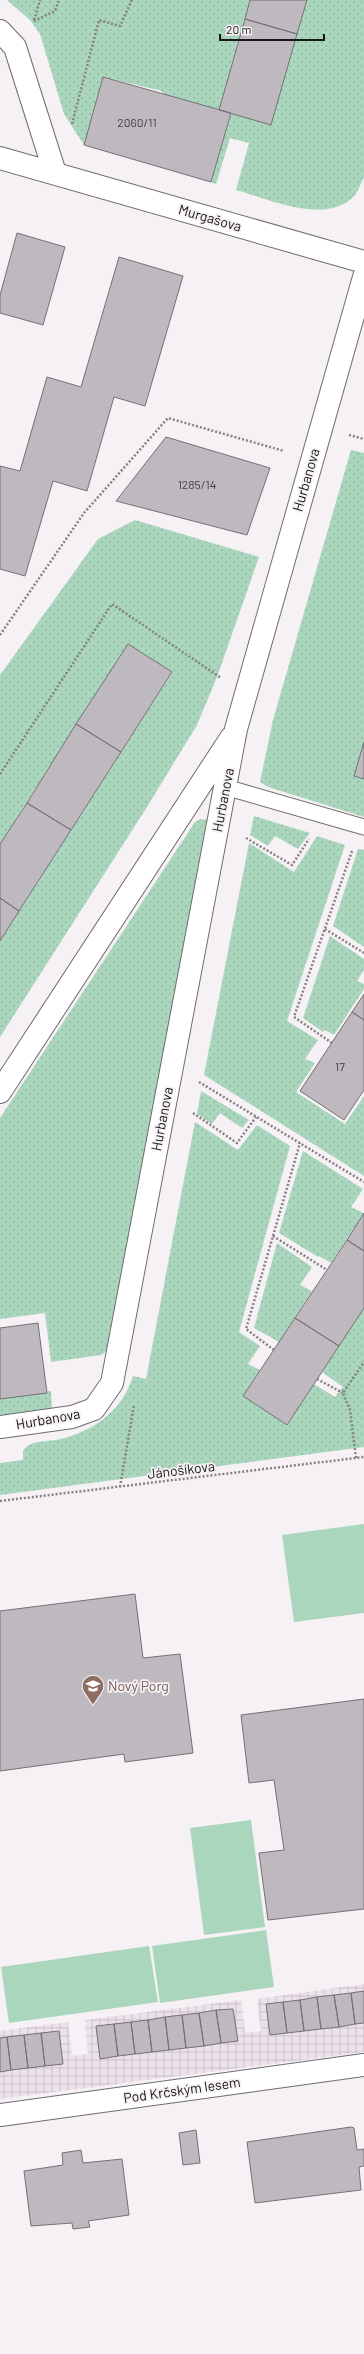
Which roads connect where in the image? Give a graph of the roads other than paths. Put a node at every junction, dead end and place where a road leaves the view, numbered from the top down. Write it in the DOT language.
graph roads {
  1 [pos="0,31"];
  2 [pos="0,158"];
  3 [pos="55,173"];
  4 [pos="364,262"];
  5 [pos="364,277"];
  6 [pos="236,728"];
  7 [pos="225,787"];
  8 [pos="362,827"];
  9 [pos="0,1092"];
  10 [pos="0,1427"];
  11 [pos="364,2065"];
  12 [pos="0,2115"];
  1 -- 3 [label="street"];
  2 -- 3 [label="street, Murgašova"];
  3 -- 4 [label="street, Murgašova"];
  5 -- 6 [label="street, Hurbanova"];
  6 -- 7 [label="street, Hurbanova"];
  6 -- 9 [label="street, Hurbanova"];
  7 -- 8 [label="lane"];
  7 -- 10 [label="street, Hurbanova"];
  11 -- 12 [label="street, Pod Krčským lesem"];
}
